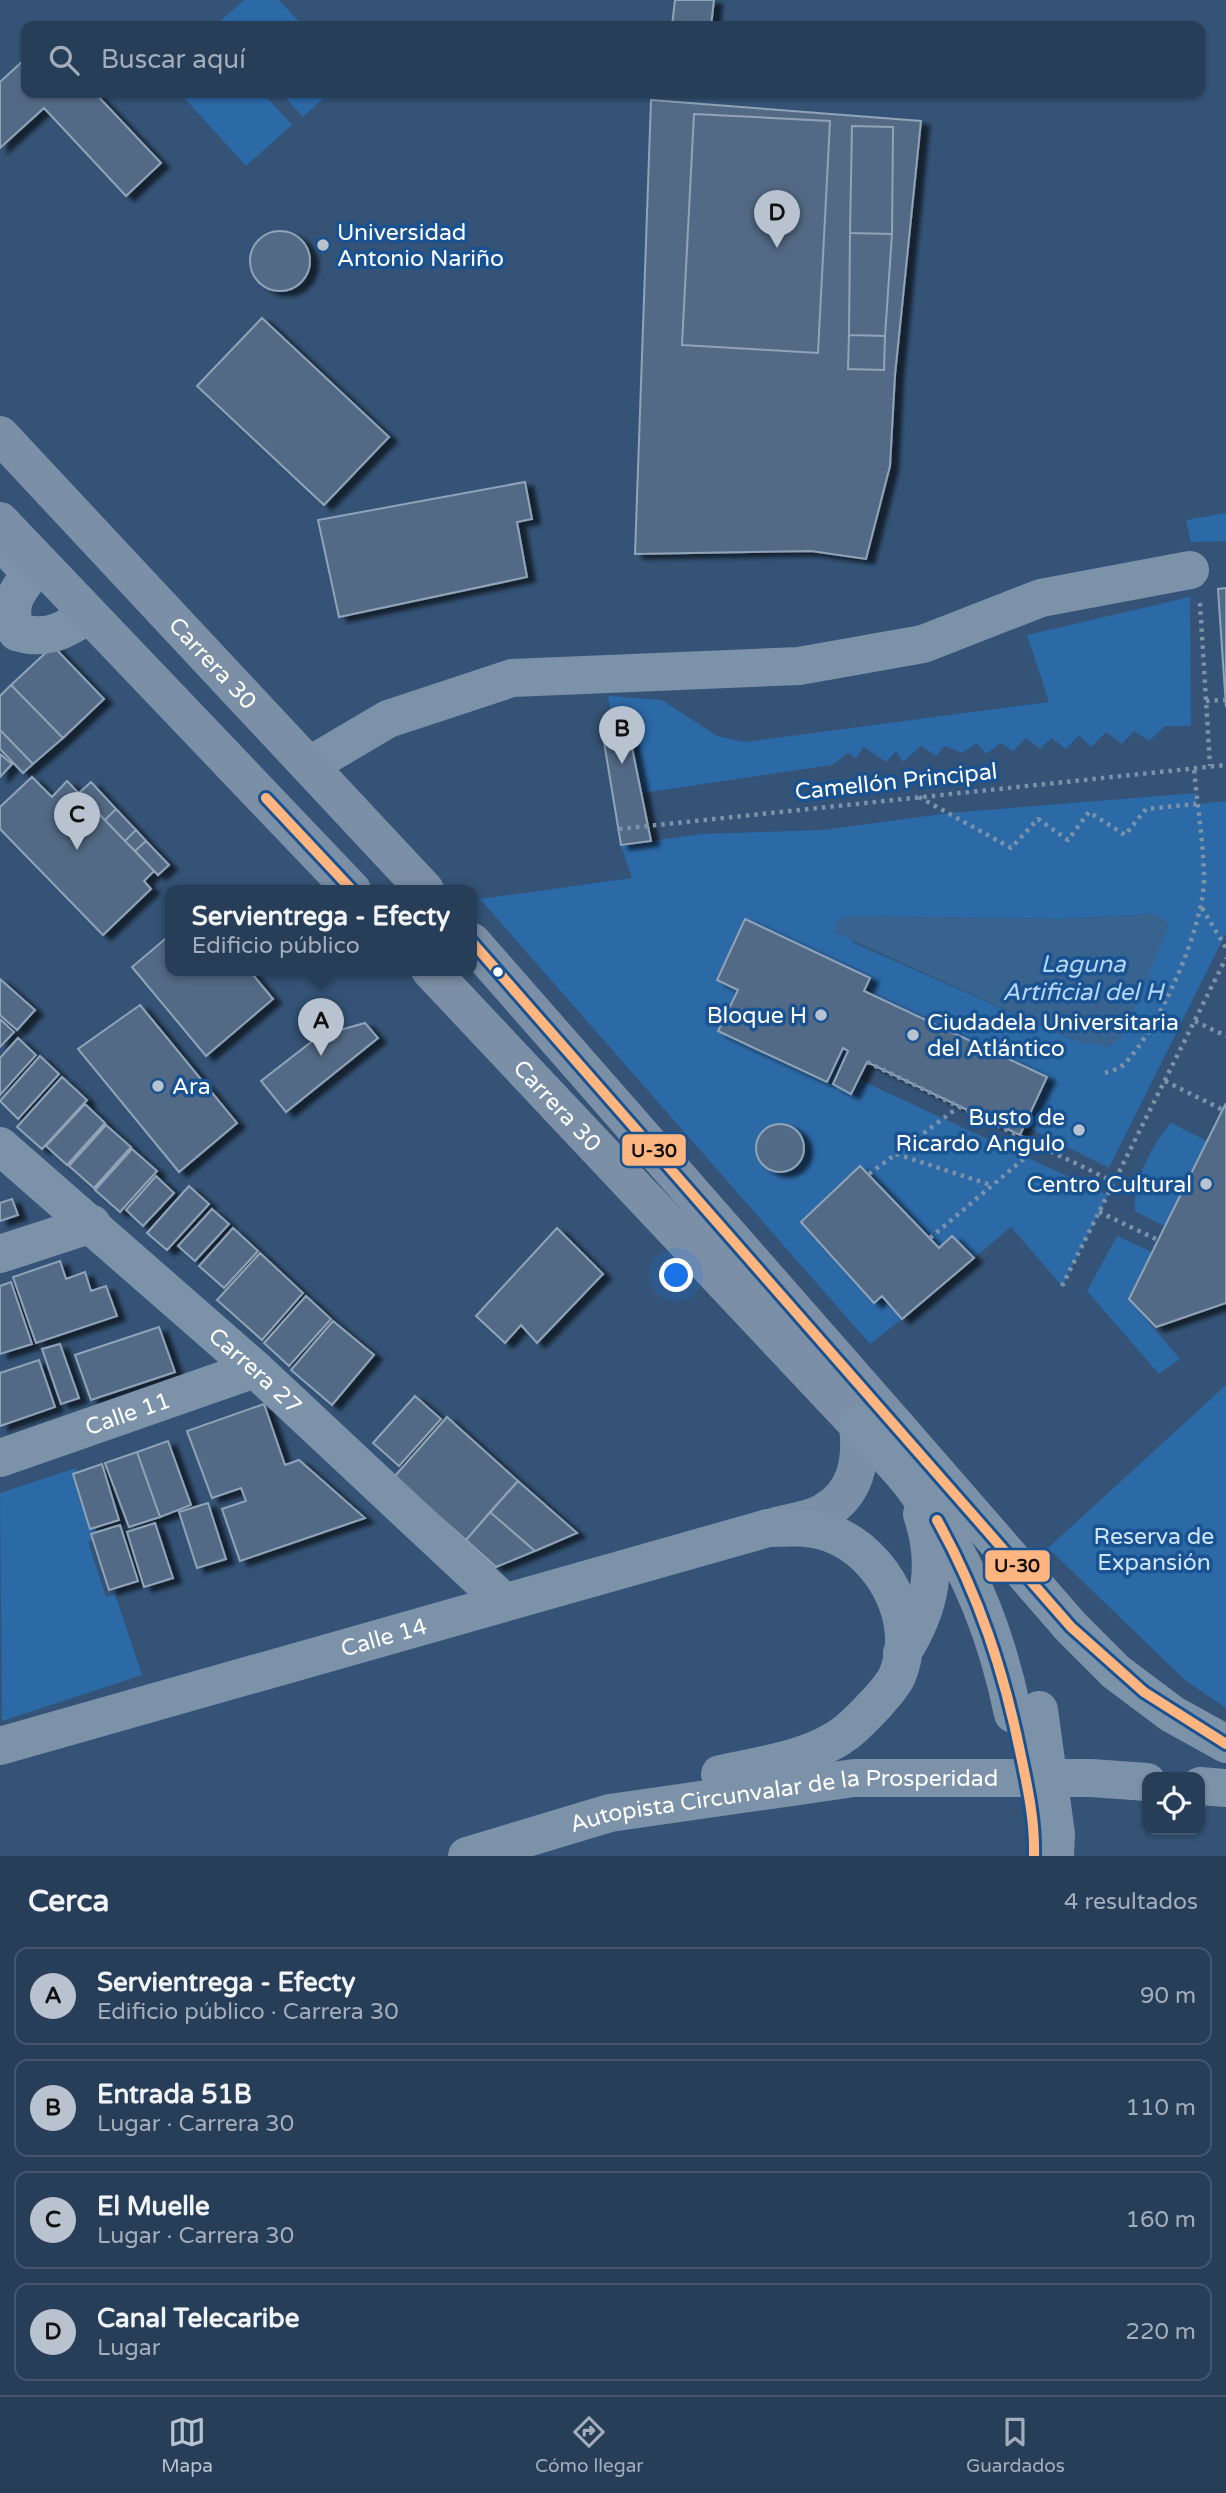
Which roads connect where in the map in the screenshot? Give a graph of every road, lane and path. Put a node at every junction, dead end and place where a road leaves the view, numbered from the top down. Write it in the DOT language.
graph roads {
  1 [pos="0,435"];
  2 [pos="0,521"];
  3 [pos="0,540"];
  4 [pos="1195,583"];
  5 [pos="88,615"];
  6 [pos="8,632"];
  7 [pos="1226,700"];
  8 [pos="1206,701"];
  9 [pos="310,765"];
  10 [pos="1226,765"];
  11 [pos="1210,766"];
  12 [pos="1194,768"];
  13 [pos="917,797"];
  14 [pos="1196,804"];
  15 [pos="619,829"];
  16 [pos="347,885"];
  17 [pos="420,885"];
  18 [pos="1201,907"];
  19 [pos="1226,948"];
  20 [pos="477,949"];
  21 [pos="1226,958"];
  22 [pos="435,976"];
  23 [pos="1195,1021"];
  24 [pos="1226,1036"];
  25 [pos="867,1062"];
  26 [pos="1105,1073"];
  27 [pos="1165,1081"];
  28 [pos="960,1106"];
  29 [pos="1223,1110"];
  30 [pos="1040,1145"];
  31 [pos="0,1146"];
  32 [pos="896,1154"];
  33 [pos="869,1174"];
  34 [pos="1114,1182"];
  35 [pos="992,1186"];
  36 [pos="1099,1212"];
  37 [pos="92,1224"];
  38 [pos="930,1238"];
  39 [pos="1158,1240"];
  40 [pos="0,1254"];
  41 [pos="1062,1286"];
  42 [pos="255,1368"];
  43 [pos="858,1426"];
  44 [pos="896,1426"];
  45 [pos="0,1458"];
  46 [pos="910,1483"];
  47 [pos="768,1528"];
  48 [pos="505,1602"];
  49 [pos="902,1653"];
  50 [pos="1026,1712"];
  51 [pos="1226,1744"];
  52 [pos="0,1746"];
  53 [pos="1142,1782"];
  54 [pos="1205,1786"];
  55 [pos="1226,1788"];
  56 [pos="610,1813"];
  57 [pos="467,1856"];
  58 [pos="1034,1856"];
  59 [pos="1055,1856"];
  1 -- 9 [label="main road, Carrera 30"];
  2 -- 5 [label="main road"];
  3 -- 6 [label="street"];
  4 -- 8 [label="path"];
  4 -- 9 [label="street"];
  5 -- 6 [label="street"];
  5 -- 16 [label="main road"];
  7 -- 8 [label="path"];
  8 -- 11 [label="path"];
  9 -- 17 [label="main road, Carrera 30"];
  10 -- 11 [label="path, Camellón Principal"];
  11 -- 12 [label="path, Camellón Principal"];
  12 -- 13 [label="path, Camellón Principal"];
  12 -- 14 [label="path"];
  13 -- 14 [label="path"];
  13 -- 15 [label="path, Camellón Principal"];
  14 -- 18 [label="path"];
  18 -- 19 [label="path"];
  18 -- 26 [label="path"];
  20 -- 44 [label="main road, Carrera 30"];
  21 -- 23 [label="path"];
  22 -- 43 [label="main road, Carrera 30"];
  23 -- 24 [label="path"];
  23 -- 27 [label="path"];
  25 -- 28 [label="path"];
  27 -- 29 [label="path"];
  27 -- 34 [label="path"];
  28 -- 30 [label="path"];
  28 -- 32 [label="path"];
  30 -- 34 [label="path"];
  30 -- 35 [label="path"];
  31 -- 37 [label="street, Carrera 27"];
  32 -- 33 [label="path"];
  32 -- 35 [label="path"];
  34 -- 36 [label="path"];
  35 -- 38 [label="path"];
  36 -- 39 [label="path"];
  36 -- 41 [label="path"];
  37 -- 40 [label="street"];
  37 -- 42 [label="street, Carrera 27"];
  42 -- 45 [label="street, Calle 11"];
  42 -- 48 [label="street, Carrera 27"];
  43 -- 46 [label="highway"];
  43 -- 47 [label="main road"];
  44 -- 50 [label="highway"];
  44 -- 51 [label="highway"];
  46 -- 49 [label="highway"];
  46 -- 50 [label="highway"];
  47 -- 48 [label="street, Calle 14"];
  47 -- 49 [label="highway"];
  48 -- 52 [label="street, Calle 14"];
  49 -- 56 [label="highway"];
  50 -- 58 [label="highway"];
  50 -- 59 [label="highway, bridge"];
  53 -- 56 [label="highway, Autopista Circunvalar de la Prosperidad"];
  54 -- 55 [label="highway"];
  56 -- 57 [label="highway, Autopista Circunvalar de la Prosperidad"];
}
